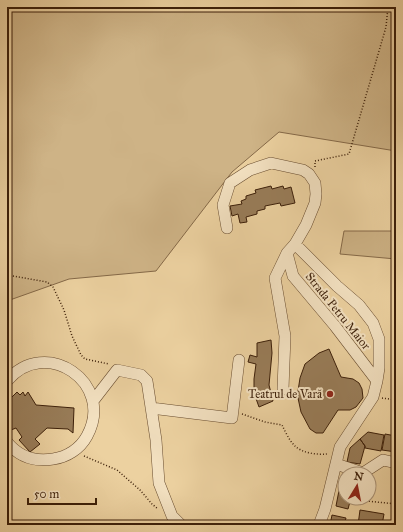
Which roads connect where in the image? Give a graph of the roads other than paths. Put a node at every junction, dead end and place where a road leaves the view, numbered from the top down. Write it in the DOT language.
graph roads {
  1 [pos="227,228"];
  2 [pos="295,244"];
  3 [pos="287,253"];
  4 [pos="239,360"];
  5 [pos="7,381"];
  6 [pos="377,381"];
  7 [pos="282,389"];
  8 [pos="93,402"];
  9 [pos="151,408"];
  10 [pos="7,442"];
  11 [pos="396,463"];
  12 [pos="336,464"];
  13 [pos="181,525"];
  14 [pos="319,525"];
  1 -- 2 [label="street"];
  2 -- 3 [label="street"];
  2 -- 6 [label="street, Strada Petru Maior"];
  3 -- 6 [label="street, Strada Petru Maior"];
  3 -- 7 [label="street"];
  4 -- 9 [label="street"];
  5 -- 8 [label="street"];
  6 -- 12 [label="street, Strada Petru Maior"];
  8 -- 9 [label="street"];
  8 -- 10 [label="street"];
  9 -- 13 [label="street"];
  11 -- 12 [label="street"];
  12 -- 14 [label="street, Strada Petru Maior"];
}
